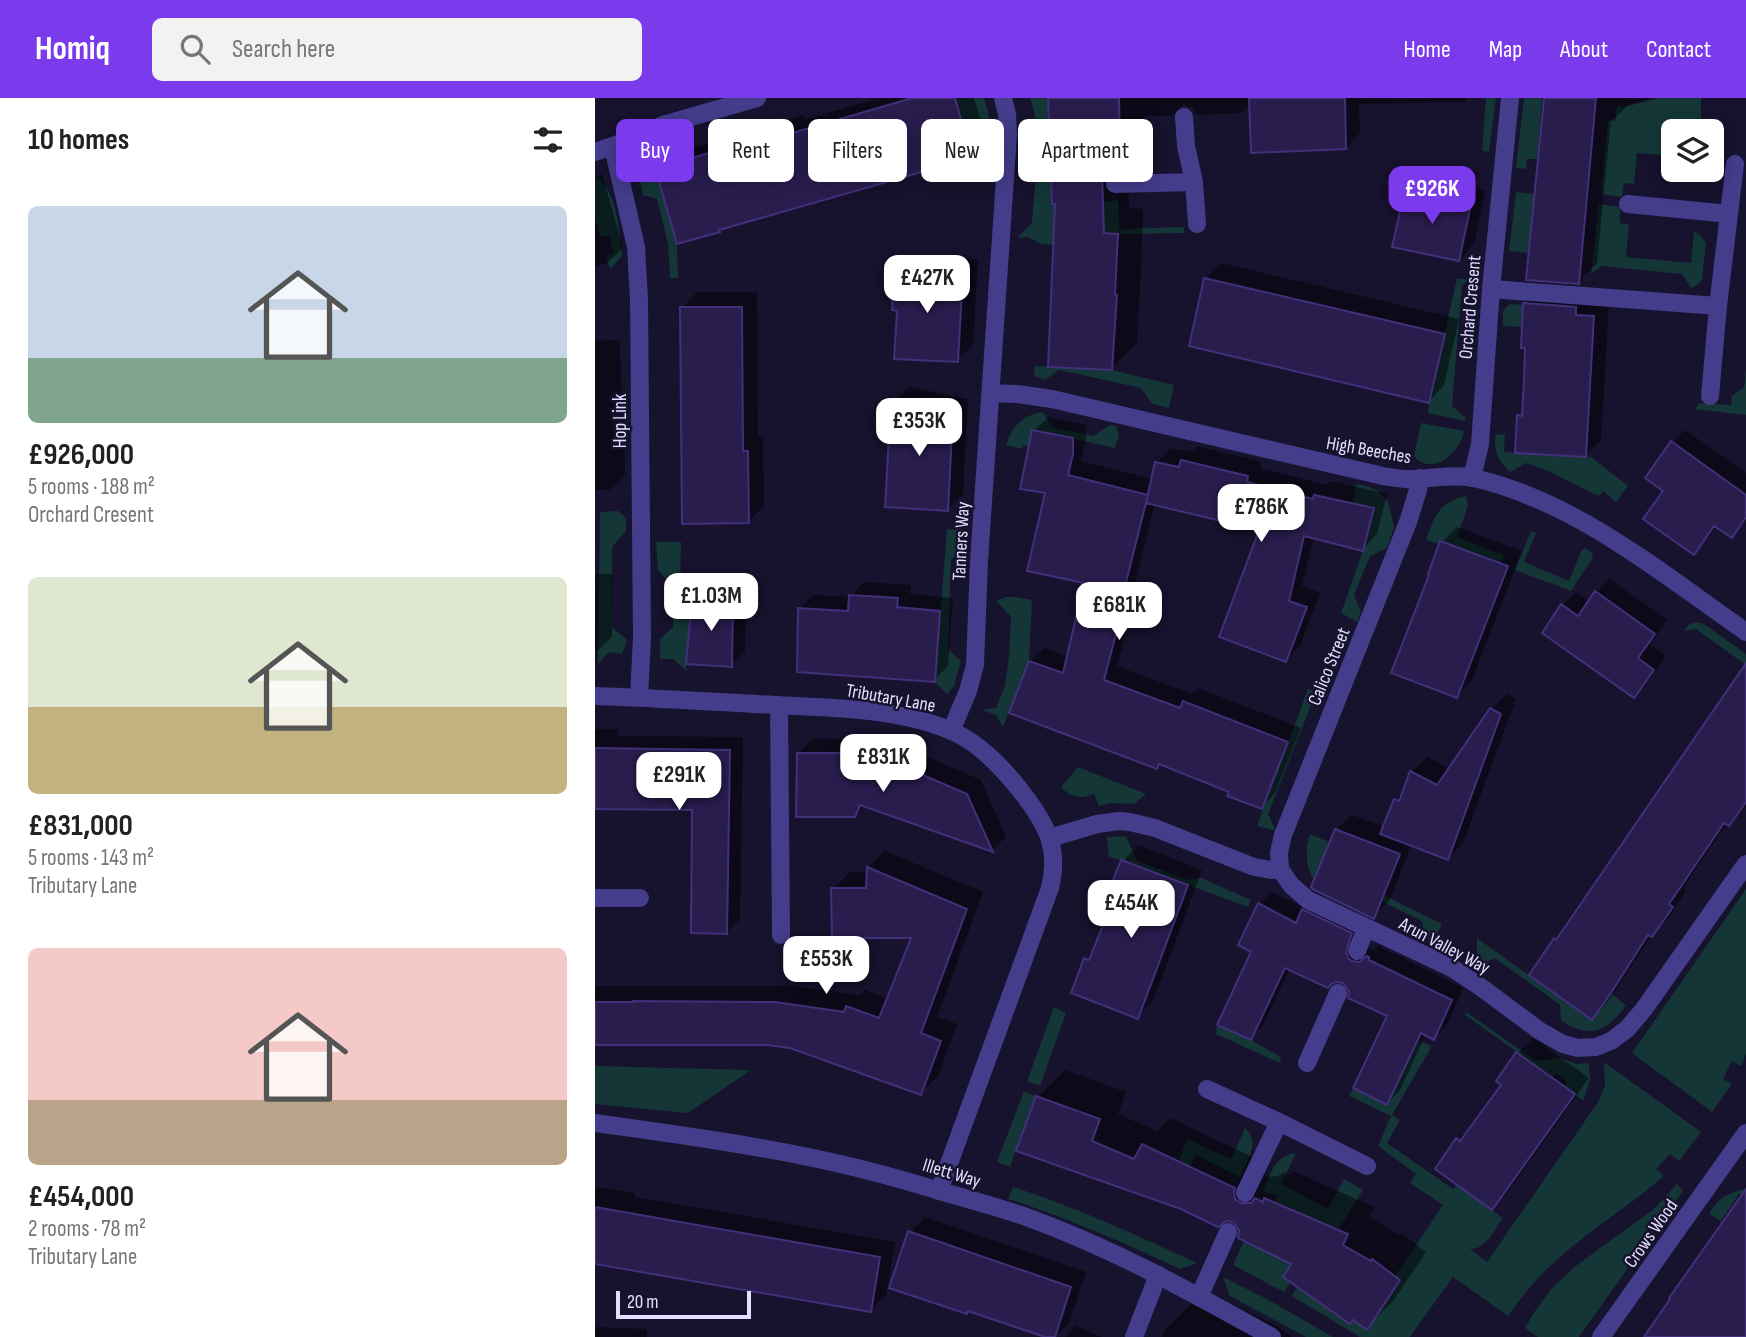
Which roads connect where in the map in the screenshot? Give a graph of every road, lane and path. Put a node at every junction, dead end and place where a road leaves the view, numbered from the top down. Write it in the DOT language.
graph roads {
  1 [pos="757,98"];
  2 [pos="1003,98"];
  3 [pos="1510,98"];
  4 [pos="1184,117"];
  5 [pos="604,149"];
  6 [pos="1735,164"];
  7 [pos="1194,182"];
  8 [pos="1115,184"];
  9 [pos="1628,204"];
  10 [pos="1729,214"];
  11 [pos="1197,224"];
  12 [pos="1491,289"];
  13 [pos="1718,306"];
  14 [pos="991,393"];
  15 [pos="1710,396"];
  16 [pos="1420,478"];
  17 [pos="1472,478"];
  18 [pos="1746,632"];
  19 [pos="595,696"];
  20 [pos="639,697"];
  21 [pos="779,705"];
  22 [pos="951,731"];
  23 [pos="1050,838"];
  24 [pos="1746,864"];
  25 [pos="1280,869"];
  26 [pos="595,898"];
  27 [pos="640,898"];
  28 [pos="1366,928"];
  29 [pos="781,934"];
  30 [pos="1357,951"];
  31 [pos="1338,993"];
  32 [pos="1307,1063"];
  33 [pos="1207,1089"];
  34 [pos="1279,1122"];
  35 [pos="595,1123"];
  36 [pos="1746,1133"];
  37 [pos="1739,1158"];
  38 [pos="1367,1166"];
  39 [pos="939,1191"];
  40 [pos="1245,1193"];
  41 [pos="1228,1232"];
  42 [pos="1158,1275"];
  43 [pos="1199,1297"];
  44 [pos="1133,1337"];
  45 [pos="1272,1337"];
  46 [pos="1601,1337"];
  1 -- 5 [label="street"];
  2 -- 14 [label="street, Tanners Way"];
  3 -- 12 [label="street, Orchard Cresent"];
  4 -- 7 [label="street"];
  5 -- 20 [label="street, Hop Link"];
  6 -- 10 [label="street"];
  7 -- 8 [label="street"];
  7 -- 11 [label="street"];
  9 -- 10 [label="street"];
  10 -- 13 [label="street"];
  12 -- 13 [label="street"];
  12 -- 17 [label="street, Orchard Cresent"];
  13 -- 15 [label="street"];
  14 -- 16 [label="street, High Beeches"];
  14 -- 22 [label="street, Tanners Way"];
  16 -- 17 [label="street, High Beeches"];
  16 -- 25 [label="street, Calico Street"];
  17 -- 18 [label="street, High Beeches"];
  19 -- 20 [label="street, Tributary Lane"];
  20 -- 21 [label="street, Tributary Lane"];
  21 -- 22 [label="street, Tributary Lane"];
  21 -- 29 [label="street"];
  22 -- 23 [label="street, Tributary Lane"];
  23 -- 25 [label="street"];
  23 -- 39 [label="street, Tributary Lane"];
  24 -- 28 [label="street, Arun Valley Way"];
  25 -- 28 [label="street, Arun Valley Way"];
  26 -- 27 [label="street"];
  28 -- 30 [label="street"];
  31 -- 32 [label="street"];
  33 -- 34 [label="street"];
  34 -- 38 [label="street"];
  34 -- 40 [label="street"];
  35 -- 39 [label="street, Illett Way"];
  36 -- 37 [label="street, Crows Wood"];
  37 -- 46 [label="street, Crows Wood"];
  39 -- 42 [label="street, Illett Way"];
  41 -- 43 [label="street"];
  42 -- 43 [label="street, Illett Way"];
  42 -- 44 [label="street"];
  43 -- 45 [label="street, Illett Way"];
}
